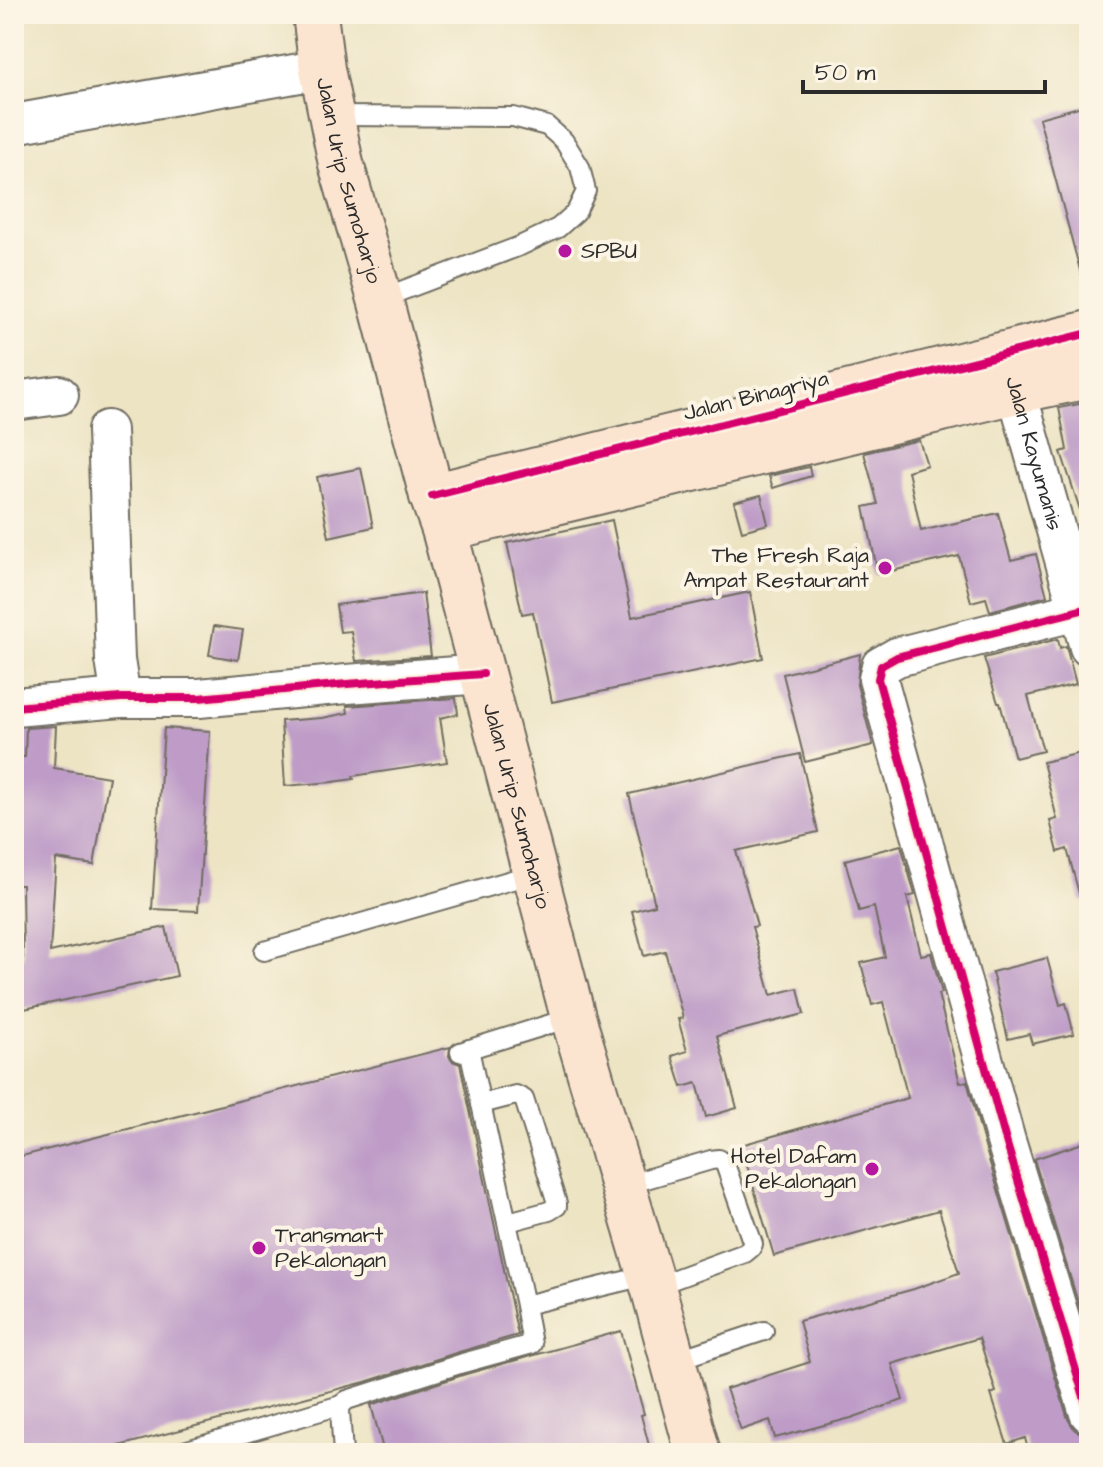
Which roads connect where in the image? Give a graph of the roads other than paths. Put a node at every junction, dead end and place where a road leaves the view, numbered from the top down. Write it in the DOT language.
graph roads {
  1 [pos="315,14"];
  2 [pos="322,69"];
  3 [pos="330,116"];
  4 [pos="14,124"];
  5 [pos="380,299"];
  6 [pos="1089,333"];
  7 [pos="1011,372"];
  8 [pos="1089,376"];
  9 [pos="59,395"];
  10 [pos="14,401"];
  11 [pos="107,430"];
  12 [pos="438,513"];
  13 [pos="1084,610"];
  14 [pos="1089,647"];
  15 [pos="483,674"];
  16 [pos="121,698"];
  17 [pos="14,707"];
  18 [pos="536,873"];
  19 [pos="264,951"];
  20 [pos="573,1017"];
  21 [pos="481,1104"];
  22 [pos="622,1186"];
  23 [pos="508,1222"];
  24 [pos="651,1281"];
  25 [pos="525,1305"];
  26 [pos="764,1331"];
  27 [pos="673,1361"];
  28 [pos="341,1405"];
  29 [pos="1089,1413"];
  30 [pos="177,1453"];
  31 [pos="343,1453"];
  32 [pos="698,1453"];
  1 -- 2 [label="main road, Jalan Urip Sumoharjo"];
  2 -- 3 [label="main road, Jalan Urip Sumoharjo"];
  2 -- 4 [label="street"];
  3 -- 5 [label="main road, Jalan Urip Sumoharjo"];
  3 -- 5 [label="lane"];
  5 -- 12 [label="main road, Jalan Urip Sumoharjo"];
  6 -- 7 [label="main road"];
  7 -- 8 [label="main road"];
  7 -- 12 [label="main road"];
  7 -- 13 [label="street, Jalan Kayumanis"];
  9 -- 10 [label="street"];
  11 -- 16 [label="street"];
  12 -- 15 [label="main road, Jalan Urip Sumoharjo"];
  13 -- 14 [label="street, Jalan Kayumanis"];
  13 -- 29 [label="street"];
  15 -- 16 [label="street"];
  15 -- 18 [label="main road, Jalan Urip Sumoharjo"];
  16 -- 17 [label="street"];
  18 -- 19 [label="lane"];
  18 -- 20 [label="main road, Jalan Urip Sumoharjo"];
  20 -- 21 [label="lane"];
  20 -- 22 [label="main road, Jalan Urip Sumoharjo"];
  21 -- 23 [label="lane"];
  21 -- 23 [label="lane"];
  22 -- 24 [label="main road, Jalan Urip Sumoharjo"];
  22 -- 24 [label="lane"];
  23 -- 25 [label="lane"];
  24 -- 25 [label="lane"];
  24 -- 27 [label="main road, Jalan Urip Sumoharjo"];
  25 -- 28 [label="lane"];
  26 -- 27 [label="lane"];
  27 -- 32 [label="main road, Jalan Urip Sumoharjo"];
  28 -- 30 [label="lane"];
  28 -- 31 [label="lane"];
}
